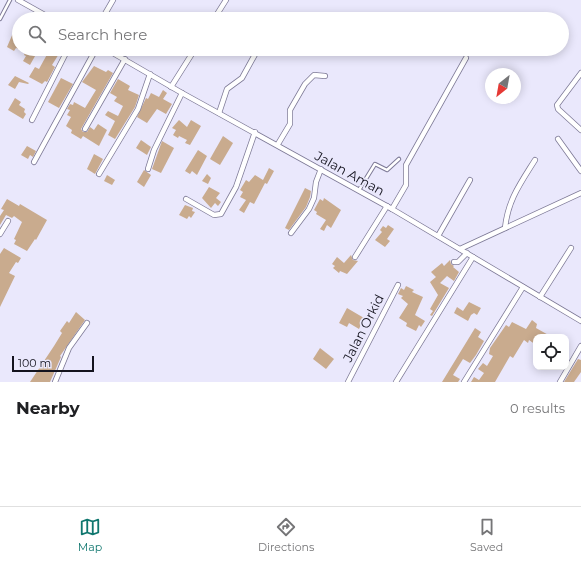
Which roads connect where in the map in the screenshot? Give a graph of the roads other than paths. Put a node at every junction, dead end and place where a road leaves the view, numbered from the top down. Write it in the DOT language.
graph roads {
  1 [pos="10,0"];
  2 [pos="18,0"];
  3 [pos="113,0"];
  4 [pos="226,0"];
  5 [pos="39,12"];
  6 [pos="106,12"];
  7 [pos="218,12"];
  8 [pos="0,19"];
  9 [pos="64,56"];
  10 [pos="92,56"];
  11 [pos="116,56"];
  12 [pos="191,56"];
  13 [pos="254,56"];
  14 [pos="466,58"];
  15 [pos="123,61"];
  16 [pos="581,73"];
  17 [pos="150,74"];
  18 [pos="325,76"];
  19 [pos="171,87"];
  20 [pos="182,93"];
  21 [pos="219,113"];
  22 [pos="32,120"];
  23 [pos="85,129"];
  24 [pos="581,130"];
  25 [pos="255,132"];
  26 [pos="558,140"];
  27 [pos="278,144"];
  28 [pos="398,159"];
  29 [pos="535,160"];
  30 [pos="34,162"];
  31 [pos="148,169"];
  32 [pos="321,169"];
  33 [pos="581,171"];
  34 [pos="99,174"];
  35 [pos="470,180"];
  36 [pos="359,190"];
  37 [pos="581,193"];
  38 [pos="186,199"];
  39 [pos="387,206"];
  40 [pos="392,209"];
  41 [pos="8,221"];
  42 [pos="505,228"];
  43 [pos="291,233"];
  44 [pos="0,234"];
  45 [pos="438,236"];
  46 [pos="460,248"];
  47 [pos="571,248"];
  48 [pos="467,253"];
  49 [pos="354,257"];
  50 [pos="473,257"];
  51 [pos="454,262"];
  52 [pos="398,285"];
  53 [pos="522,288"];
  54 [pos="540,297"];
  55 [pos="581,321"];
  56 [pos="87,323"];
  57 [pos="581,346"];
  58 [pos="55,382"];
  59 [pos="348,382"];
  60 [pos="396,382"];
  61 [pos="464,382"];
  62 [pos="560,382"];
  1 -- 8 [label="lane"];
  2 -- 5 [label="street"];
  3 -- 6 [label="street"];
  4 -- 7 [label="street"];
  9 -- 22 [label="street"];
  10 -- 30 [label="street"];
  11 -- 15 [label="street, Jalan Aman"];
  12 -- 19 [label="street"];
  13 -- 21 [label="street"];
  14 -- 40 [label="street"];
  15 -- 17 [label="street, Jalan Aman"];
  15 -- 23 [label="street"];
  16 -- 24 [label="street"];
  17 -- 19 [label="street, Jalan Aman"];
  17 -- 34 [label="street"];
  18 -- 27 [label="street"];
  19 -- 20 [label="street, Jalan Aman"];
  20 -- 21 [label="street, Jalan Aman"];
  20 -- 31 [label="street"];
  21 -- 25 [label="street, Jalan Aman"];
  25 -- 27 [label="street, Jalan Aman"];
  25 -- 38 [label="street"];
  26 -- 33 [label="street"];
  27 -- 32 [label="street, Jalan Aman"];
  28 -- 36 [label="lane"];
  29 -- 42 [label="street"];
  32 -- 36 [label="street, Jalan Aman"];
  32 -- 43 [label="street"];
  35 -- 45 [label="street"];
  36 -- 39 [label="street, Jalan Aman"];
  37 -- 42 [label="street"];
  39 -- 40 [label="street, Jalan Aman"];
  39 -- 49 [label="street"];
  40 -- 45 [label="street, Jalan Aman"];
  41 -- 44 [label="street"];
  42 -- 46 [label="street"];
  45 -- 46 [label="street, Jalan Aman"];
  46 -- 48 [label="street, Jalan Aman"];
  47 -- 54 [label="street"];
  48 -- 50 [label="street, Jalan Aman"];
  48 -- 51 [label="street"];
  50 -- 53 [label="street, Jalan Aman"];
  50 -- 60 [label="street"];
  52 -- 59 [label="street, Jalan Orkid"];
  53 -- 54 [label="street, Jalan Aman"];
  53 -- 61 [label="street"];
  54 -- 55 [label="street, Jalan Aman"];
  56 -- 58 [label="street"];
  57 -- 62 [label="street"];
}
